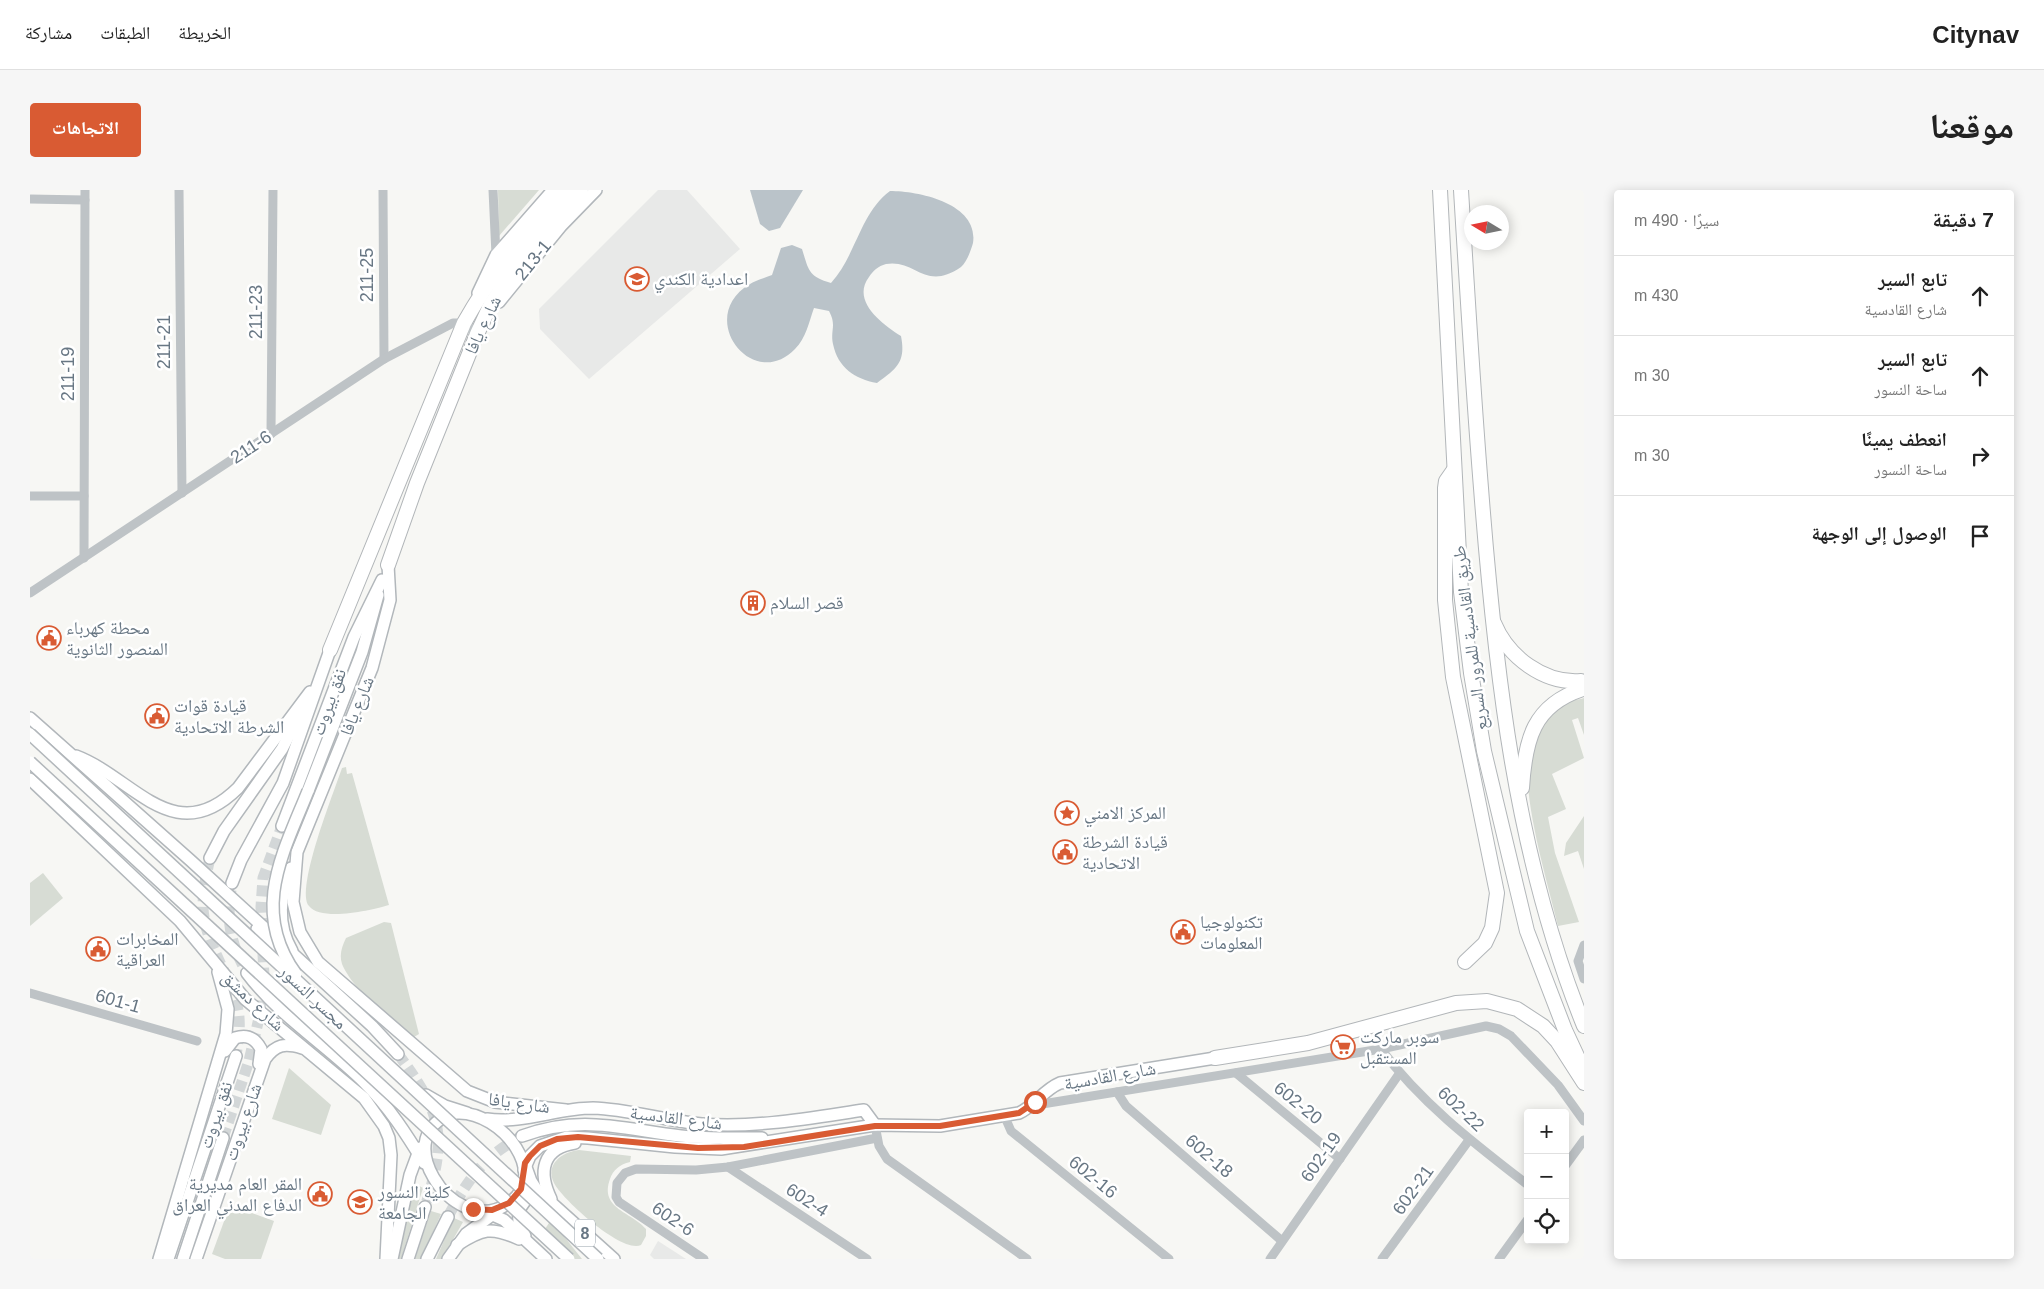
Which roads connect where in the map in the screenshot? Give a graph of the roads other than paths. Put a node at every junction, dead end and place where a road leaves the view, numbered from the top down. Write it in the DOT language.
graph roads {
  1 [pos="85,190"];
  2 [pos="179,190"];
  3 [pos="273,190"];
  4 [pos="383,190"];
  5 [pos="493,190"];
  6 [pos="553,190"];
  7 [pos="566,190"];
  8 [pos="581,190"];
  9 [pos="596,190"];
  10 [pos="1440,190"];
  11 [pos="1461,190"];
  12 [pos="30,199"];
  13 [pos="85,200"];
  14 [pos="496,255"];
  15 [pos="466,320"];
  16 [pos="477,334"];
  17 [pos="384,359"];
  18 [pos="271,434"];
  19 [pos="1454,471"];
  20 [pos="182,493"];
  21 [pos="30,496"];
  22 [pos="84,496"];
  23 [pos="84,558"];
  24 [pos="388,565"];
  25 [pos="382,580"];
  26 [pos="30,593"];
  27 [pos="1490,612"];
  28 [pos="330,650"];
  29 [pos="1583,684"];
  30 [pos="310,692"];
  31 [pos="30,718"];
  32 [pos="30,734"];
  33 [pos="68,754"];
  34 [pos="30,762"];
  35 [pos="30,779"];
  36 [pos="1520,806"];
  37 [pos="282,826"];
  38 [pos="297,852"];
  39 [pos="210,858"];
  40 [pos="232,883"];
  41 [pos="236,903"];
  42 [pos="1582,949"];
  43 [pos="294,955"];
  44 [pos="1464,962"];
  45 [pos="214,964"];
  46 [pos="247,973"];
  47 [pos="1584,979"];
  48 [pos="30,993"];
  49 [pos="312,996"];
  50 [pos="1584,1026"];
  51 [pos="197,1040"];
  52 [pos="1381,1049"];
  53 [pos="307,1050"];
  54 [pos="398,1054"];
  55 [pos="236,1056"];
  56 [pos="1215,1058"];
  57 [pos="218,1065"];
  58 [pos="1584,1070"];
  59 [pos="1236,1073"];
  60 [pos="1399,1074"];
  61 [pos="362,1080"];
  62 [pos="1584,1083"];
  63 [pos="254,1088"];
  64 [pos="1117,1092"];
  65 [pos="360,1094"];
  66 [pos="379,1106"];
  67 [pos="1030,1106"];
  68 [pos="566,1110"];
  69 [pos="467,1113"];
  70 [pos="1004,1115"];
  71 [pos="487,1119"];
  72 [pos="1584,1121"];
  73 [pos="400,1125"];
  74 [pos="875,1126"];
  75 [pos="431,1129"];
  76 [pos="522,1136"];
  77 [pos="223,1138"];
  78 [pos="389,1138"];
  79 [pos="877,1138"];
  80 [pos="789,1139"];
  81 [pos="600,1140"];
  82 [pos="1469,1140"];
  83 [pos="1584,1140"];
  84 [pos="418,1152"];
  85 [pos="1340,1159"];
  86 [pos="1569,1161"];
  87 [pos="524,1167"];
  88 [pos="728,1167"];
  89 [pos="433,1178"];
  90 [pos="1524,1182"];
  91 [pos="406,1192"];
  92 [pos="555,1206"];
  93 [pos="425,1207"];
  94 [pos="504,1207"];
  95 [pos="480,1210"];
  96 [pos="492,1214"];
  97 [pos="448,1217"];
  98 [pos="1524,1225"];
  99 [pos="1282,1241"];
  100 [pos="529,1244"];
  101 [pos="457,1245"];
  102 [pos="159,1259"];
  103 [pos="168,1259"];
  104 [pos="183,1259"];
  105 [pos="196,1259"];
  106 [pos="386,1259"];
  107 [pos="392,1259"];
  108 [pos="408,1259"];
  109 [pos="427,1259"];
  110 [pos="448,1259"];
  111 [pos="546,1259"];
  112 [pos="569,1259"];
  113 [pos="598,1259"];
  114 [pos="614,1259"];
  115 [pos="704,1259"];
  116 [pos="868,1259"];
  117 [pos="1027,1259"];
  118 [pos="1168,1259"];
  119 [pos="1270,1259"];
  120 [pos="1382,1259"];
  121 [pos="1499,1259"];
  1 -- 13 [label="street, 211-19"];
  2 -- 20 [label="street, 211-21"];
  3 -- 18 [label="street, 211-23"];
  4 -- 17 [label="street, 211-25"];
  5 -- 14 [label="street"];
  6 -- 14 [label="main road"];
  7 -- 15 [label="highway, شارع يافا"];
  8 -- 16 [label="highway, شارع يافا"];
  9 -- 16 [label="main road, 213-1"];
  10 -- 19 [label="highway, طريق القادسية للمرور السريع"];
  11 -- 27 [label="highway, طريق القادسية للمرور السريع"];
  12 -- 13 [label="street"];
  13 -- 22 [label="street, 211-19"];
  14 -- 15 [label="main road"];
  15 -- 16 [label="street"];
  15 -- 17 [label="street, 211-6"];
  15 -- 28 [label="highway, شارع يافا"];
  16 -- 24 [label="highway, شارع يافا"];
  17 -- 18 [label="street, 211-6"];
  18 -- 20 [label="street, 211-6"];
  19 -- 44 [label="highway"];
  19 -- 58 [label="highway, طريق القادسية للمرور السريع"];
  20 -- 23 [label="street, 211-6"];
  21 -- 22 [label="street"];
  22 -- 23 [label="street, 211-19"];
  23 -- 26 [label="street, 211-6"];
  24 -- 25 [label="main road"];
  24 -- 38 [label="main road, شارع يافا"];
  25 -- 37 [label="main road, نفق بيروت"];
  25 -- 49 [label="main road, bridge"];
  27 -- 29 [label="highway"];
  27 -- 36 [label="highway, طريق القادسية للمرور السريع"];
  28 -- 30 [label="main road, نفق بيروت"];
  28 -- 40 [label="main road, شارع يافا"];
  29 -- 36 [label="highway"];
  30 -- 33 [label="main road"];
  30 -- 39 [label="main road, نفق بيروت"];
  31 -- 33 [label="main road"];
  32 -- 49 [label="main road, مجسر النسور, bridge"];
  33 -- 41 [label="main road"];
  34 -- 112 [label="main road, مجسر النسور, bridge"];
  35 -- 45 [label="main road, شارع دمشق"];
  36 -- 50 [label="highway, طريق القادسية للمرور السريع"];
  38 -- 43 [label="main road"];
  38 -- 68 [label="main road, شارع يافا"];
  41 -- 43 [label="main road"];
  41 -- 69 [label="main road"];
  42 -- 47 [label="street"];
  43 -- 54 [label="main road"];
  45 -- 53 [label="main road, شارع دمشق"];
  45 -- 57 [label="main road"];
  46 -- 61 [label="main road"];
  48 -- 51 [label="street, 601-1"];
  49 -- 113 [label="main road, مجسر النسور, bridge"];
  52 -- 59 [label="street"];
  52 -- 60 [label="street, 602-22"];
  52 -- 72 [label="street"];
  53 -- 63 [label="main road, شارع بيروت"];
  53 -- 65 [label="main road, شارع دمشق"];
  55 -- 103 [label="main road, نفق بيروت"];
  56 -- 62 [label="highway"];
  56 -- 67 [label="main road, شارع القادسية"];
  57 -- 63 [label="main road"];
  57 -- 102 [label="main road"];
  59 -- 64 [label="street"];
  59 -- 85 [label="street, 602-20"];
  60 -- 82 [label="street, 602-22"];
  60 -- 85 [label="street, 602-19"];
  61 -- 66 [label="main road"];
  61 -- 73 [label="main road"];
  63 -- 105 [label="main road, شارع بيروت"];
  64 -- 67 [label="street"];
  64 -- 99 [label="street, 602-18"];
  65 -- 66 [label="main road"];
  65 -- 78 [label="main road, شارع دمشق"];
  66 -- 73 [label="main road"];
  66 -- 78 [label="main road"];
  67 -- 70 [label="main road, شارع القادسية"];
  68 -- 71 [label="main road, شارع القادسية"];
  68 -- 74 [label="main road, شارع القادسية"];
  69 -- 71 [label="main road"];
  69 -- 75 [label="main road"];
  70 -- 74 [label="main road, شارع القادسية"];
  70 -- 118 [label="street, 602-16"];
  71 -- 87 [label="main road"];
  73 -- 84 [label="main road"];
  73 -- 91 [label="main road"];
  74 -- 79 [label="street"];
  74 -- 80 [label="main road, شارع القادسية"];
  75 -- 84 [label="main road"];
  75 -- 89 [label="main road"];
  76 -- 80 [label="main road"];
  77 -- 104 [label="main road, نفق بيروت"];
  78 -- 106 [label="main road, شارع دمشق"];
  79 -- 88 [label="street"];
  79 -- 117 [label="street"];
  80 -- 81 [label="main road, شارع القادسية"];
  81 -- 87 [label="main road, شارع القادسية"];
  81 -- 92 [label="main road"];
  82 -- 90 [label="street, 602-22"];
  82 -- 120 [label="street, 602-21"];
  83 -- 86 [label="street"];
  84 -- 89 [label="main road"];
  84 -- 91 [label="main road"];
  85 -- 99 [label="street, 602-19"];
  87 -- 92 [label="main road, 8"];
  87 -- 94 [label="main road"];
  88 -- 115 [label="street, 602-6"];
  88 -- 116 [label="street, 602-4"];
  89 -- 95 [label="main road"];
  91 -- 107 [label="main road"];
  92 -- 100 [label="main road"];
  92 -- 114 [label="main road, 8"];
  93 -- 108 [label="main road"];
  94 -- 95 [label="main road"];
  94 -- 96 [label="main road"];
  95 -- 96 [label="main road"];
  96 -- 100 [label="main road"];
  96 -- 101 [label="main road"];
  97 -- 109 [label="main road"];
  98 -- 121 [label="street"];
  99 -- 119 [label="street, 602-19"];
  100 -- 101 [label="main road"];
  100 -- 111 [label="main road"];
  101 -- 110 [label="main road"];
}
